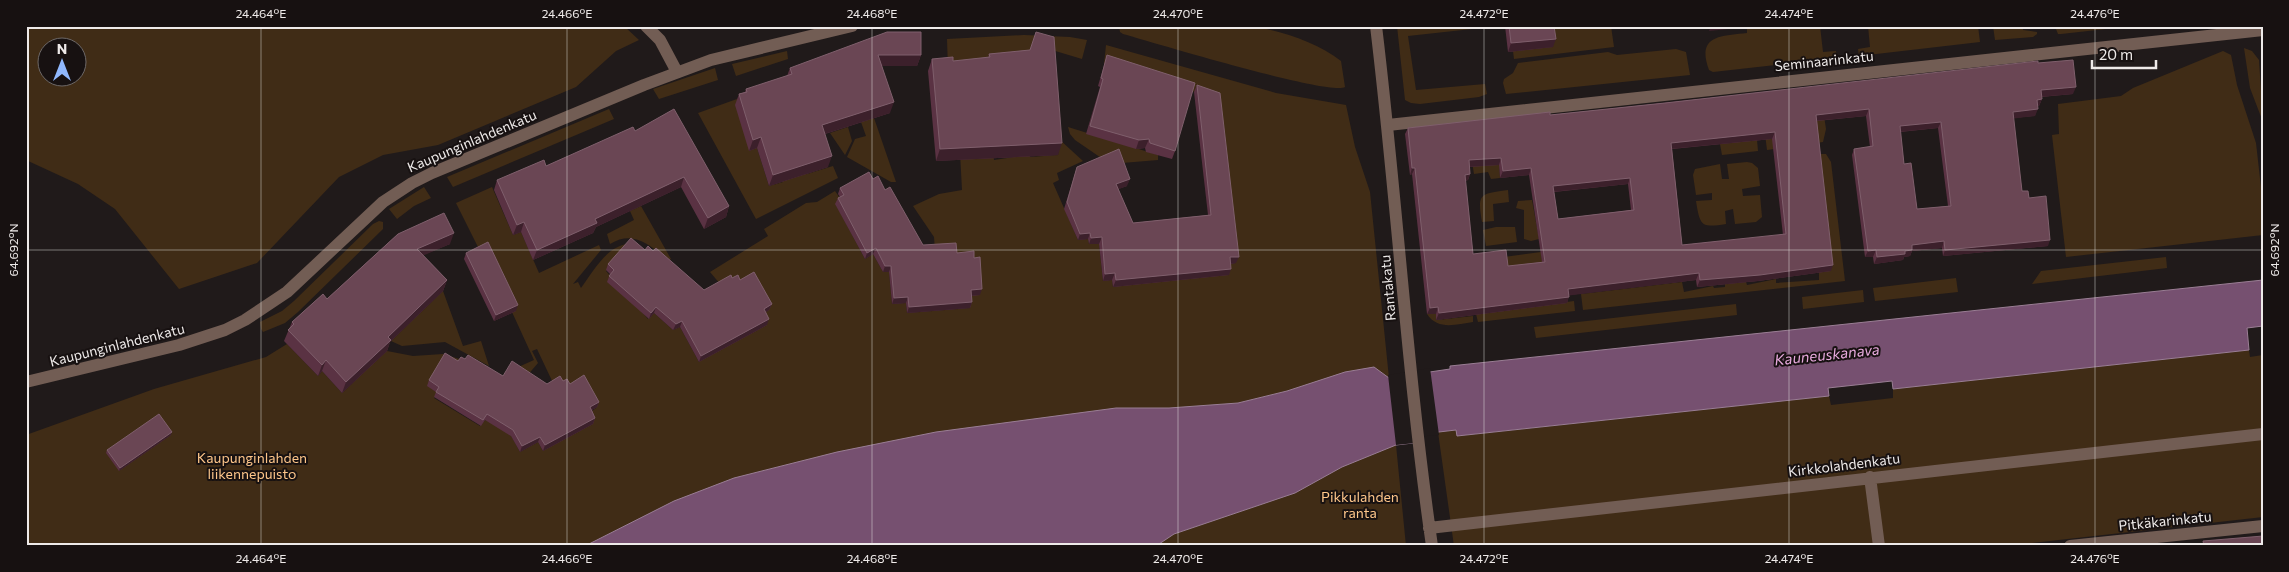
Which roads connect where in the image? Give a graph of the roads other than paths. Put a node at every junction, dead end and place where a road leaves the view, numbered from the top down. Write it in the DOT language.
graph roads {
  1 [pos="646,26"];
  2 [pos="852,26"];
  3 [pos="1376,26"];
  4 [pos="2263,30"];
  5 [pos="677,72"];
  6 [pos="1388,125"];
  7 [pos="26,382"];
  8 [pos="2263,434"];
  9 [pos="1870,477"];
  10 [pos="2263,526"];
  11 [pos="1430,528"];
  12 [pos="1432,546"];
  13 [pos="1879,546"];
  14 [pos="2070,546"];
  1 -- 5 [label="street"];
  2 -- 5 [label="street, Kaupunginlahdenkatu"];
  3 -- 6 [label="street, Rantakatu"];
  4 -- 6 [label="street, Seminaarinkatu"];
  5 -- 7 [label="street, Kaupunginlahdenkatu"];
  6 -- 11 [label="street, Rantakatu"];
  8 -- 9 [label="street, Kirkkolahdenkatu"];
  9 -- 11 [label="street, Kirkkolahdenkatu"];
  9 -- 13 [label="street"];
  10 -- 14 [label="street, Pitkäkarinkatu"];
  11 -- 12 [label="street, Rantakatu"];
}
